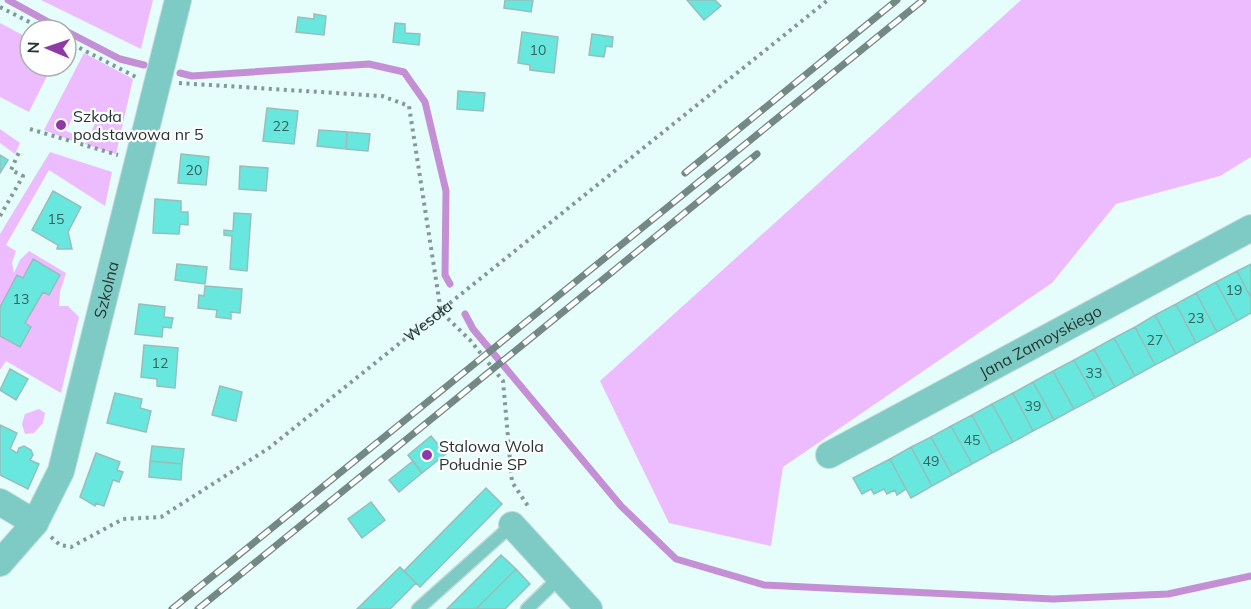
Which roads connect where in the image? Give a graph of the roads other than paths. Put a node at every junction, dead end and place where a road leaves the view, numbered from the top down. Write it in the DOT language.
graph roads {
  1 [pos="178,0"];
  2 [pos="1251,228"];
  3 [pos="829,455"];
  4 [pos="0,502"];
  5 [pos="523,519"];
  6 [pos="34,523"];
  7 [pos="0,563"];
  8 [pos="560,577"];
  9 [pos="418,609"];
  10 [pos="527,609"];
  11 [pos="589,609"];
  1 -- 6 [label="street, Szkolna"];
  2 -- 3 [label="street, Jana Zamoyskiego"];
  4 -- 6 [label="street"];
  5 -- 8 [label="street"];
  5 -- 9 [label="lane"];
  6 -- 7 [label="street, Szkolna"];
  8 -- 10 [label="lane"];
  8 -- 11 [label="street"];
}
